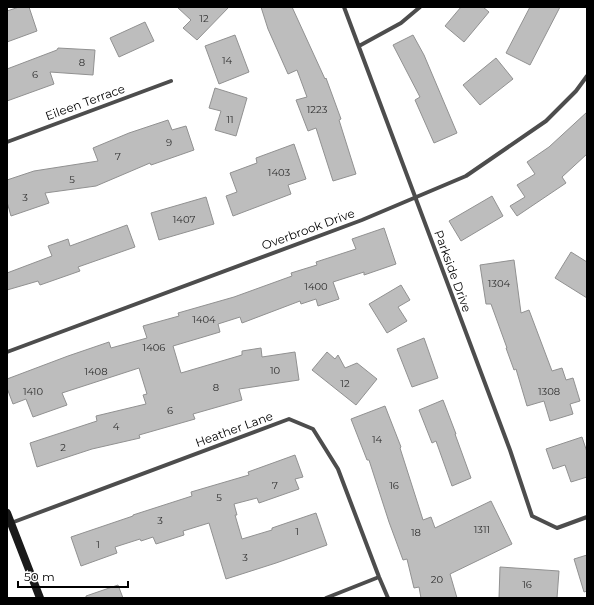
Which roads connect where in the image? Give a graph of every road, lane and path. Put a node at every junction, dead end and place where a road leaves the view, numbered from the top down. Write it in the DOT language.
graph roads {
  1 [pos="344,7"];
  2 [pos="420,7"];
  3 [pos="359,46"];
  4 [pos="587,76"];
  5 [pos="170,81"];
  6 [pos="7,142"];
  7 [pos="415,197"];
  8 [pos="7,352"];
  9 [pos="7,513"];
  10 [pos="587,517"];
  11 [pos="11,523"];
  12 [pos="379,577"];
  13 [pos="40,598"];
  14 [pos="326,598"];
  15 [pos="388,598"];
  1 -- 3 [label="street, Parkside Drive"];
  2 -- 3 [label="street"];
  3 -- 7 [label="street, Parkside Drive"];
  4 -- 7 [label="street, Overbrook Drive"];
  5 -- 6 [label="street, Eileen Terrace"];
  7 -- 8 [label="street, Overbrook Drive"];
  7 -- 10 [label="street, Parkside Drive"];
  9 -- 11 [label="street"];
  11 -- 12 [label="street, Heather Lane"];
  11 -- 13 [label="street"];
  12 -- 14 [label="street"];
  12 -- 15 [label="street, Heather Lane"];
}
